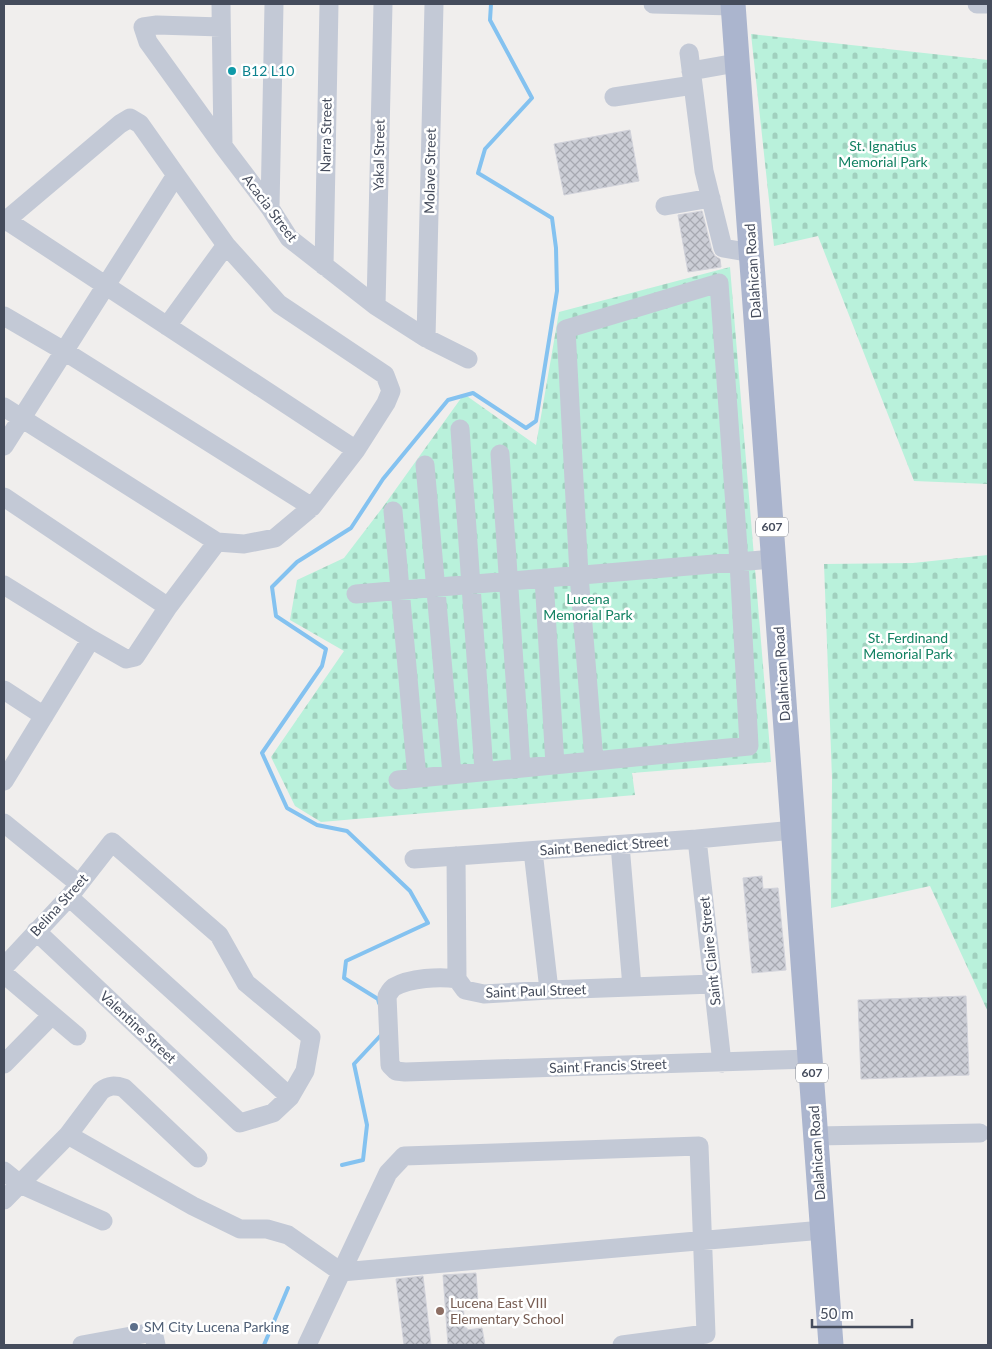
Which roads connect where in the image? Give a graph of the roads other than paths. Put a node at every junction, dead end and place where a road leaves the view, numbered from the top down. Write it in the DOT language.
graph roads {
  1 [pos="221,4"];
  2 [pos="274,4"];
  3 [pos="329,4"];
  4 [pos="383,4"];
  5 [pos="434,4"];
  6 [pos="653,4"];
  7 [pos="977,4"];
  8 [pos="988,4"];
  9 [pos="733,5"];
  10 [pos="221,27"];
  11 [pos="736,63"];
  12 [pos="691,69"];
  13 [pos="614,97"];
  14 [pos="223,146"];
  15 [pos="176,176"];
  16 [pos="711,198"];
  17 [pos="665,206"];
  18 [pos="270,208"];
  19 [pos="5,221"];
  20 [pos="226,245"];
  21 [pos="752,253"];
  22 [pos="324,266"];
  23 [pos="106,286"];
  24 [pos="376,306"];
  25 [pos="4,316"];
  26 [pos="167,326"];
  27 [pos="426,338"];
  28 [pos="64,351"];
  29 [pos="468,359"];
  30 [pos="4,407"];
  31 [pos="21,419"];
  32 [pos="460,429"];
  33 [pos="4,446"];
  34 [pos="356,450"];
  35 [pos="500,454"];
  36 [pos="425,465"];
  37 [pos="4,498"];
  38 [pos="312,507"];
  39 [pos="393,511"];
  40 [pos="217,542"];
  41 [pos="774,559"];
  42 [pos="740,562"];
  43 [pos="579,575"];
  44 [pos="544,578"];
  45 [pos="508,581"];
  46 [pos="471,584"];
  47 [pos="4,585"];
  48 [pos="436,587"];
  49 [pos="400,590"];
  50 [pos="356,594"];
  51 [pos="168,607"];
  52 [pos="90,640"];
  53 [pos="4,690"];
  54 [pos="44,716"];
  55 [pos="594,761"];
  56 [pos="555,765"];
  57 [pos="521,768"];
  58 [pos="484,771"];
  59 [pos="452,774"];
  60 [pos="417,778"];
  61 [pos="398,780"];
  62 [pos="4,781"];
  63 [pos="4,823"];
  64 [pos="794,830"];
  65 [pos="697,839"];
  66 [pos="620,845"];
  67 [pos="533,851"];
  68 [pos="456,856"];
  69 [pos="414,859"];
  70 [pos="74,890"];
  71 [pos="36,931"];
  72 [pos="4,967"];
  73 [pos="4,974"];
  74 [pos="458,978"];
  75 [pos="713,984"];
  76 [pos="632,987"];
  77 [pos="549,990"];
  78 [pos="52,1015"];
  79 [pos="78,1036"];
  80 [pos="810,1059"];
  81 [pos="722,1063"];
  82 [pos="4,1064"];
  83 [pos="290,1097"];
  84 [pos="980,1133"];
  85 [pos="68,1135"];
  86 [pos="816,1136"];
  87 [pos="198,1158"];
  88 [pos="4,1171"];
  89 [pos="20,1184"];
  90 [pos="4,1200"];
  91 [pos="103,1221"];
  92 [pos="823,1230"];
  93 [pos="702,1240"];
  94 [pos="341,1272"];
  95 [pos="82,1345"];
  96 [pos="156,1345"];
  97 [pos="306,1345"];
  98 [pos="622,1345"];
  99 [pos="831,1345"];
  1 -- 10 [label="street"];
  2 -- 18 [label="street"];
  3 -- 22 [label="street, Narra Street"];
  4 -- 24 [label="street, Yakal Street"];
  5 -- 27 [label="street, Molave Street"];
  6 -- 9 [label="street"];
  7 -- 8 [label="street"];
  9 -- 11 [label="main road, Dalahican Road / 607"];
  10 -- 14 [label="street"];
  10 -- 14 [label="street, Acacia Street"];
  11 -- 12 [label="street"];
  11 -- 21 [label="main road, Dalahican Road / 607"];
  12 -- 13 [label="street"];
  12 -- 16 [label="street"];
  14 -- 18 [label="street, Acacia Street"];
  15 -- 19 [label="street"];
  15 -- 20 [label="street"];
  15 -- 23 [label="street"];
  16 -- 17 [label="street"];
  16 -- 21 [label="street"];
  18 -- 22 [label="street, Acacia Street"];
  19 -- 23 [label="street"];
  20 -- 26 [label="street"];
  20 -- 34 [label="street"];
  21 -- 41 [label="main road, Dalahican Road / 607"];
  22 -- 24 [label="street, Acacia Street"];
  23 -- 26 [label="street"];
  23 -- 28 [label="street"];
  24 -- 27 [label="street, Acacia Street"];
  25 -- 28 [label="street"];
  26 -- 34 [label="street"];
  27 -- 29 [label="street, Acacia Street"];
  28 -- 31 [label="street"];
  28 -- 38 [label="street"];
  30 -- 31 [label="street"];
  31 -- 33 [label="street"];
  31 -- 40 [label="street"];
  32 -- 46 [label="street"];
  34 -- 38 [label="street"];
  35 -- 45 [label="street"];
  36 -- 48 [label="street"];
  37 -- 51 [label="street"];
  38 -- 40 [label="street"];
  39 -- 49 [label="street"];
  40 -- 51 [label="street"];
  41 -- 42 [label="street"];
  41 -- 64 [label="main road, Dalahican Road / 607"];
  42 -- 43 [label="street"];
  42 -- 43 [label="street"];
  42 -- 55 [label="street"];
  43 -- 44 [label="street"];
  43 -- 55 [label="street"];
  44 -- 45 [label="street"];
  44 -- 56 [label="street"];
  45 -- 46 [label="street"];
  45 -- 57 [label="street"];
  46 -- 48 [label="street"];
  46 -- 58 [label="street"];
  47 -- 52 [label="street"];
  48 -- 49 [label="street"];
  48 -- 59 [label="street"];
  49 -- 50 [label="street"];
  49 -- 60 [label="street"];
  51 -- 52 [label="street"];
  52 -- 54 [label="street"];
  53 -- 54 [label="street"];
  54 -- 62 [label="street"];
  55 -- 56 [label="street"];
  56 -- 57 [label="street"];
  57 -- 58 [label="street"];
  58 -- 59 [label="street"];
  59 -- 60 [label="street"];
  60 -- 61 [label="street"];
  63 -- 70 [label="street"];
  64 -- 65 [label="street, Saint Benedict Street"];
  64 -- 80 [label="main road, Dalahican Road / 607"];
  65 -- 66 [label="street, Saint Benedict Street"];
  65 -- 75 [label="street, Saint Claire Street"];
  66 -- 67 [label="street, Saint Benedict Street"];
  66 -- 76 [label="street"];
  67 -- 68 [label="street, Saint Benedict Street"];
  67 -- 77 [label="street"];
  68 -- 69 [label="street, Saint Benedict Street"];
  68 -- 74 [label="street"];
  70 -- 71 [label="street, Belina Street"];
  70 -- 83 [label="street"];
  70 -- 83 [label="street, Belina Street"];
  71 -- 72 [label="street, Belina Street"];
  71 -- 83 [label="street, Valentine Street"];
  73 -- 78 [label="street"];
  74 -- 77 [label="street, Saint Paul Street"];
  74 -- 81 [label="street, Saint Francis Street"];
  75 -- 76 [label="street, Saint Paul Street"];
  75 -- 81 [label="street, Saint Claire Street"];
  76 -- 77 [label="street, Saint Paul Street"];
  78 -- 79 [label="street"];
  78 -- 82 [label="street"];
  80 -- 81 [label="street, Saint Francis Street"];
  80 -- 86 [label="main road, Dalahican Road / 607"];
  84 -- 86 [label="street"];
  85 -- 87 [label="street"];
  85 -- 89 [label="street"];
  85 -- 94 [label="street"];
  86 -- 92 [label="main road, Dalahican Road / 607"];
  88 -- 89 [label="street"];
  89 -- 90 [label="street"];
  89 -- 91 [label="street"];
  92 -- 93 [label="street"];
  92 -- 99 [label="main road, Dalahican Road / 607"];
  93 -- 94 [label="street"];
  93 -- 94 [label="street"];
  93 -- 98 [label="street"];
  94 -- 97 [label="street"];
  95 -- 96 [label="street"];
}
